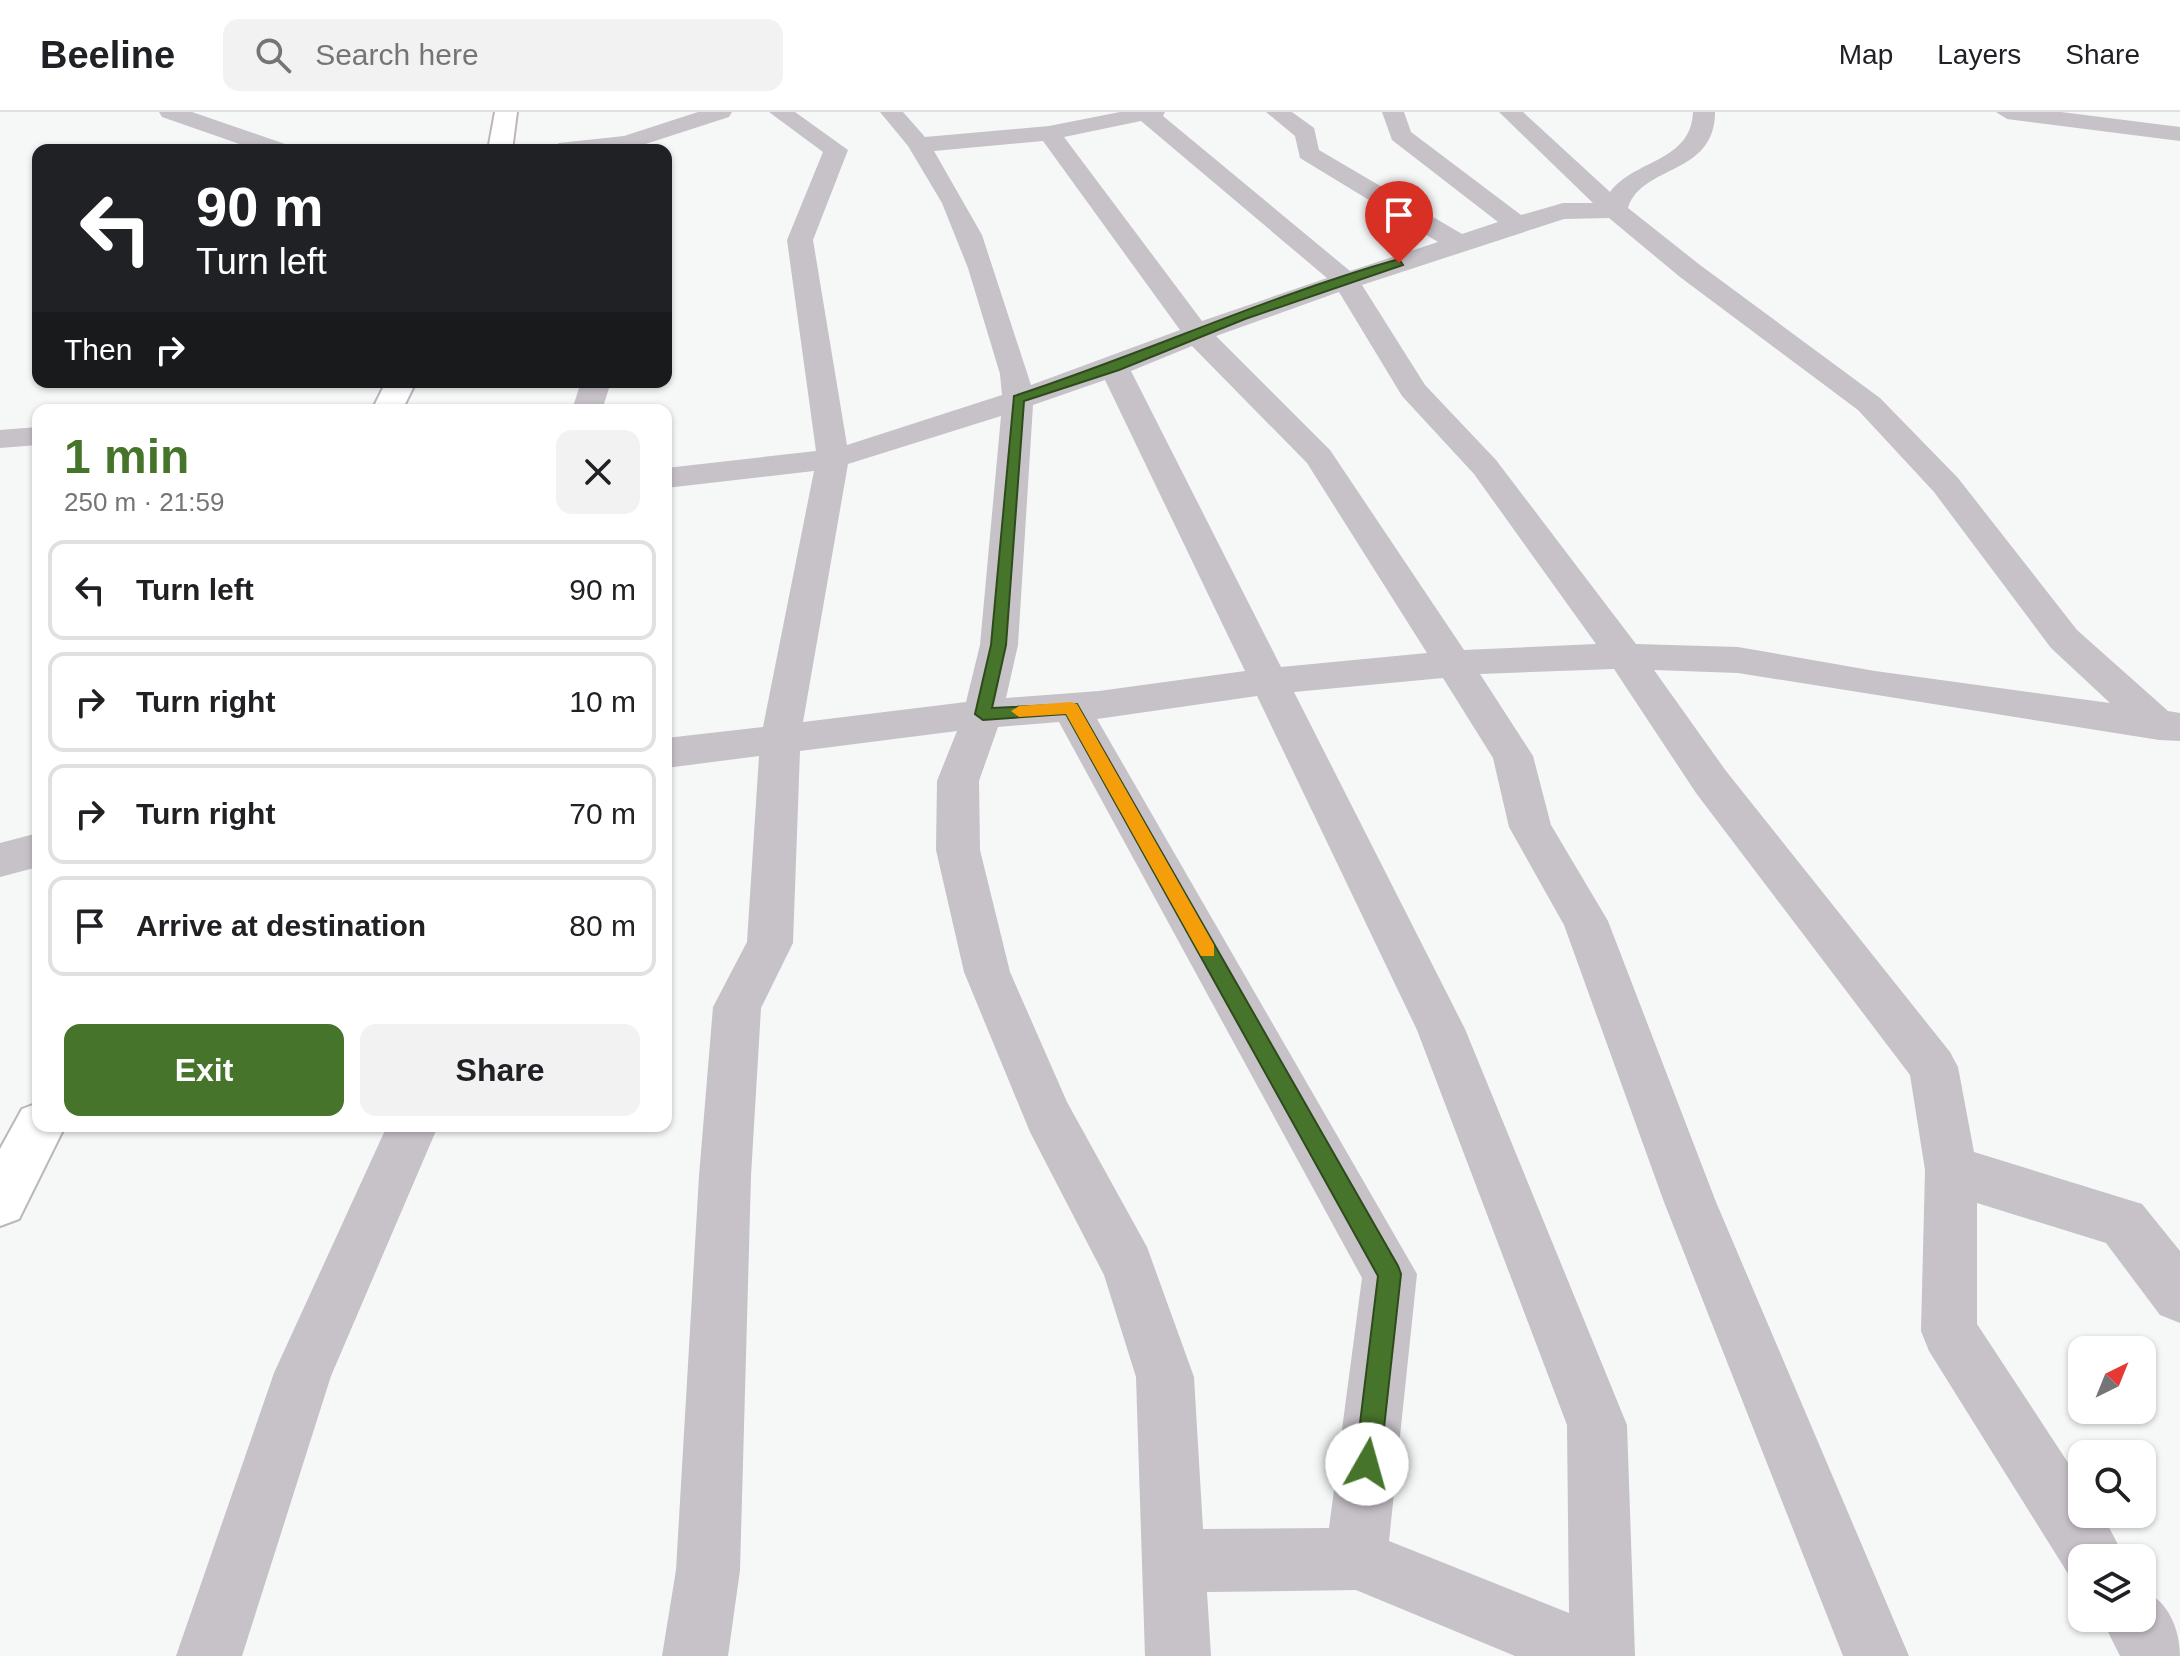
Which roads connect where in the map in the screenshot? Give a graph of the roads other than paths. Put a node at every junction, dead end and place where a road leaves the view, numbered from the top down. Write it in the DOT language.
graph roads {
  1 [pos="170,112"];
  2 [pos="506,112"];
  3 [pos="721,112"];
  4 [pos="780,112"];
  5 [pos="891,112"];
  6 [pos="1277,112"];
  7 [pos="1393,112"];
  8 [pos="1510,112"];
  9 [pos="1704,112"];
  10 [pos="2007,112"];
  11 [pos="1148,113"];
  12 [pos="1049,133"];
  13 [pos="2180,134"];
  14 [pos="263,144"];
  15 [pos="501,144"];
  16 [pos="635,144"];
  17 [pos="920,145"];
  18 [pos="1615,210"];
  19 [pos="1517,224"];
  20 [pos="1459,243"];
  21 [pos="1346,281"];
  22 [pos="1197,334"];
  23 [pos="1114,367"];
  24 [pos="1018,399"];
  25 [pos="0,428"];
  26 [pos="32,435"];
  27 [pos="32,436"];
  28 [pos="0,439"];
  29 [pos="833,458"];
  30 [pos="672,477"];
  31 [pos="1625,656"];
  32 [pos="1452,664"];
  33 [pos="1269,681"];
  34 [pos="1071,708"];
  35 [pos="983,714"];
  36 [pos="2172,731"];
  37 [pos="780,739"];
  38 [pos="672,752"];
  39 [pos="32,852"];
  40 [pos="0,860"];
  41 [pos="37,1132"];
  42 [pos="410,1132"];
  43 [pos="1951,1170"];
  44 [pos="0,1201"];
  45 [pos="2180,1295"];
  46 [pos="2085,1544"];
  47 [pos="1356,1559"];
  48 [pos="1174,1561"];
  49 [pos="2142,1632"];
  50 [pos="209,1656"];
  51 [pos="695,1656"];
  52 [pos="1178,1656"];
  53 [pos="1594,1656"];
  54 [pos="1602,1656"];
  55 [pos="1876,1656"];
  56 [pos="2157,1656"];
  1 -- 14 [label="street"];
  2 -- 15 [label="main road"];
  3 -- 16 [label="street"];
  4 -- 29 [label="street"];
  5 -- 17 [label="street"];
  6 -- 20 [label="street"];
  7 -- 19 [label="street"];
  8 -- 18 [label="street"];
  9 -- 18 [label="street"];
  10 -- 13 [label="street"];
  11 -- 12 [label="street"];
  11 -- 21 [label="street"];
  12 -- 17 [label="street"];
  12 -- 22 [label="street"];
  17 -- 24 [label="street"];
  18 -- 19 [label="street"];
  18 -- 36 [label="street"];
  19 -- 20 [label="street"];
  20 -- 21 [label="street"];
  21 -- 22 [label="street"];
  21 -- 31 [label="street"];
  22 -- 23 [label="street"];
  22 -- 32 [label="street"];
  23 -- 24 [label="street"];
  23 -- 33 [label="street"];
  24 -- 29 [label="street"];
  24 -- 35 [label="street"];
  25 -- 26 [label="street"];
  27 -- 28 [label="street"];
  29 -- 30 [label="street"];
  29 -- 37 [label="street"];
  31 -- 32 [label="street"];
  31 -- 36 [label="street"];
  31 -- 43 [label="street"];
  32 -- 33 [label="street"];
  32 -- 55 [label="street"];
  33 -- 34 [label="street"];
  33 -- 54 [label="street"];
  34 -- 35 [label="street"];
  34 -- 47 [label="street"];
  35 -- 37 [label="street"];
  35 -- 48 [label="street"];
  37 -- 38 [label="street"];
  37 -- 51 [label="street"];
  39 -- 40 [label="street"];
  41 -- 44 [label="main road"];
  42 -- 50 [label="street"];
  43 -- 45 [label="street"];
  43 -- 46 [label="street"];
  47 -- 48 [label="street"];
  47 -- 53 [label="street"];
  48 -- 52 [label="street"];
  49 -- 56 [label="street"];
}
